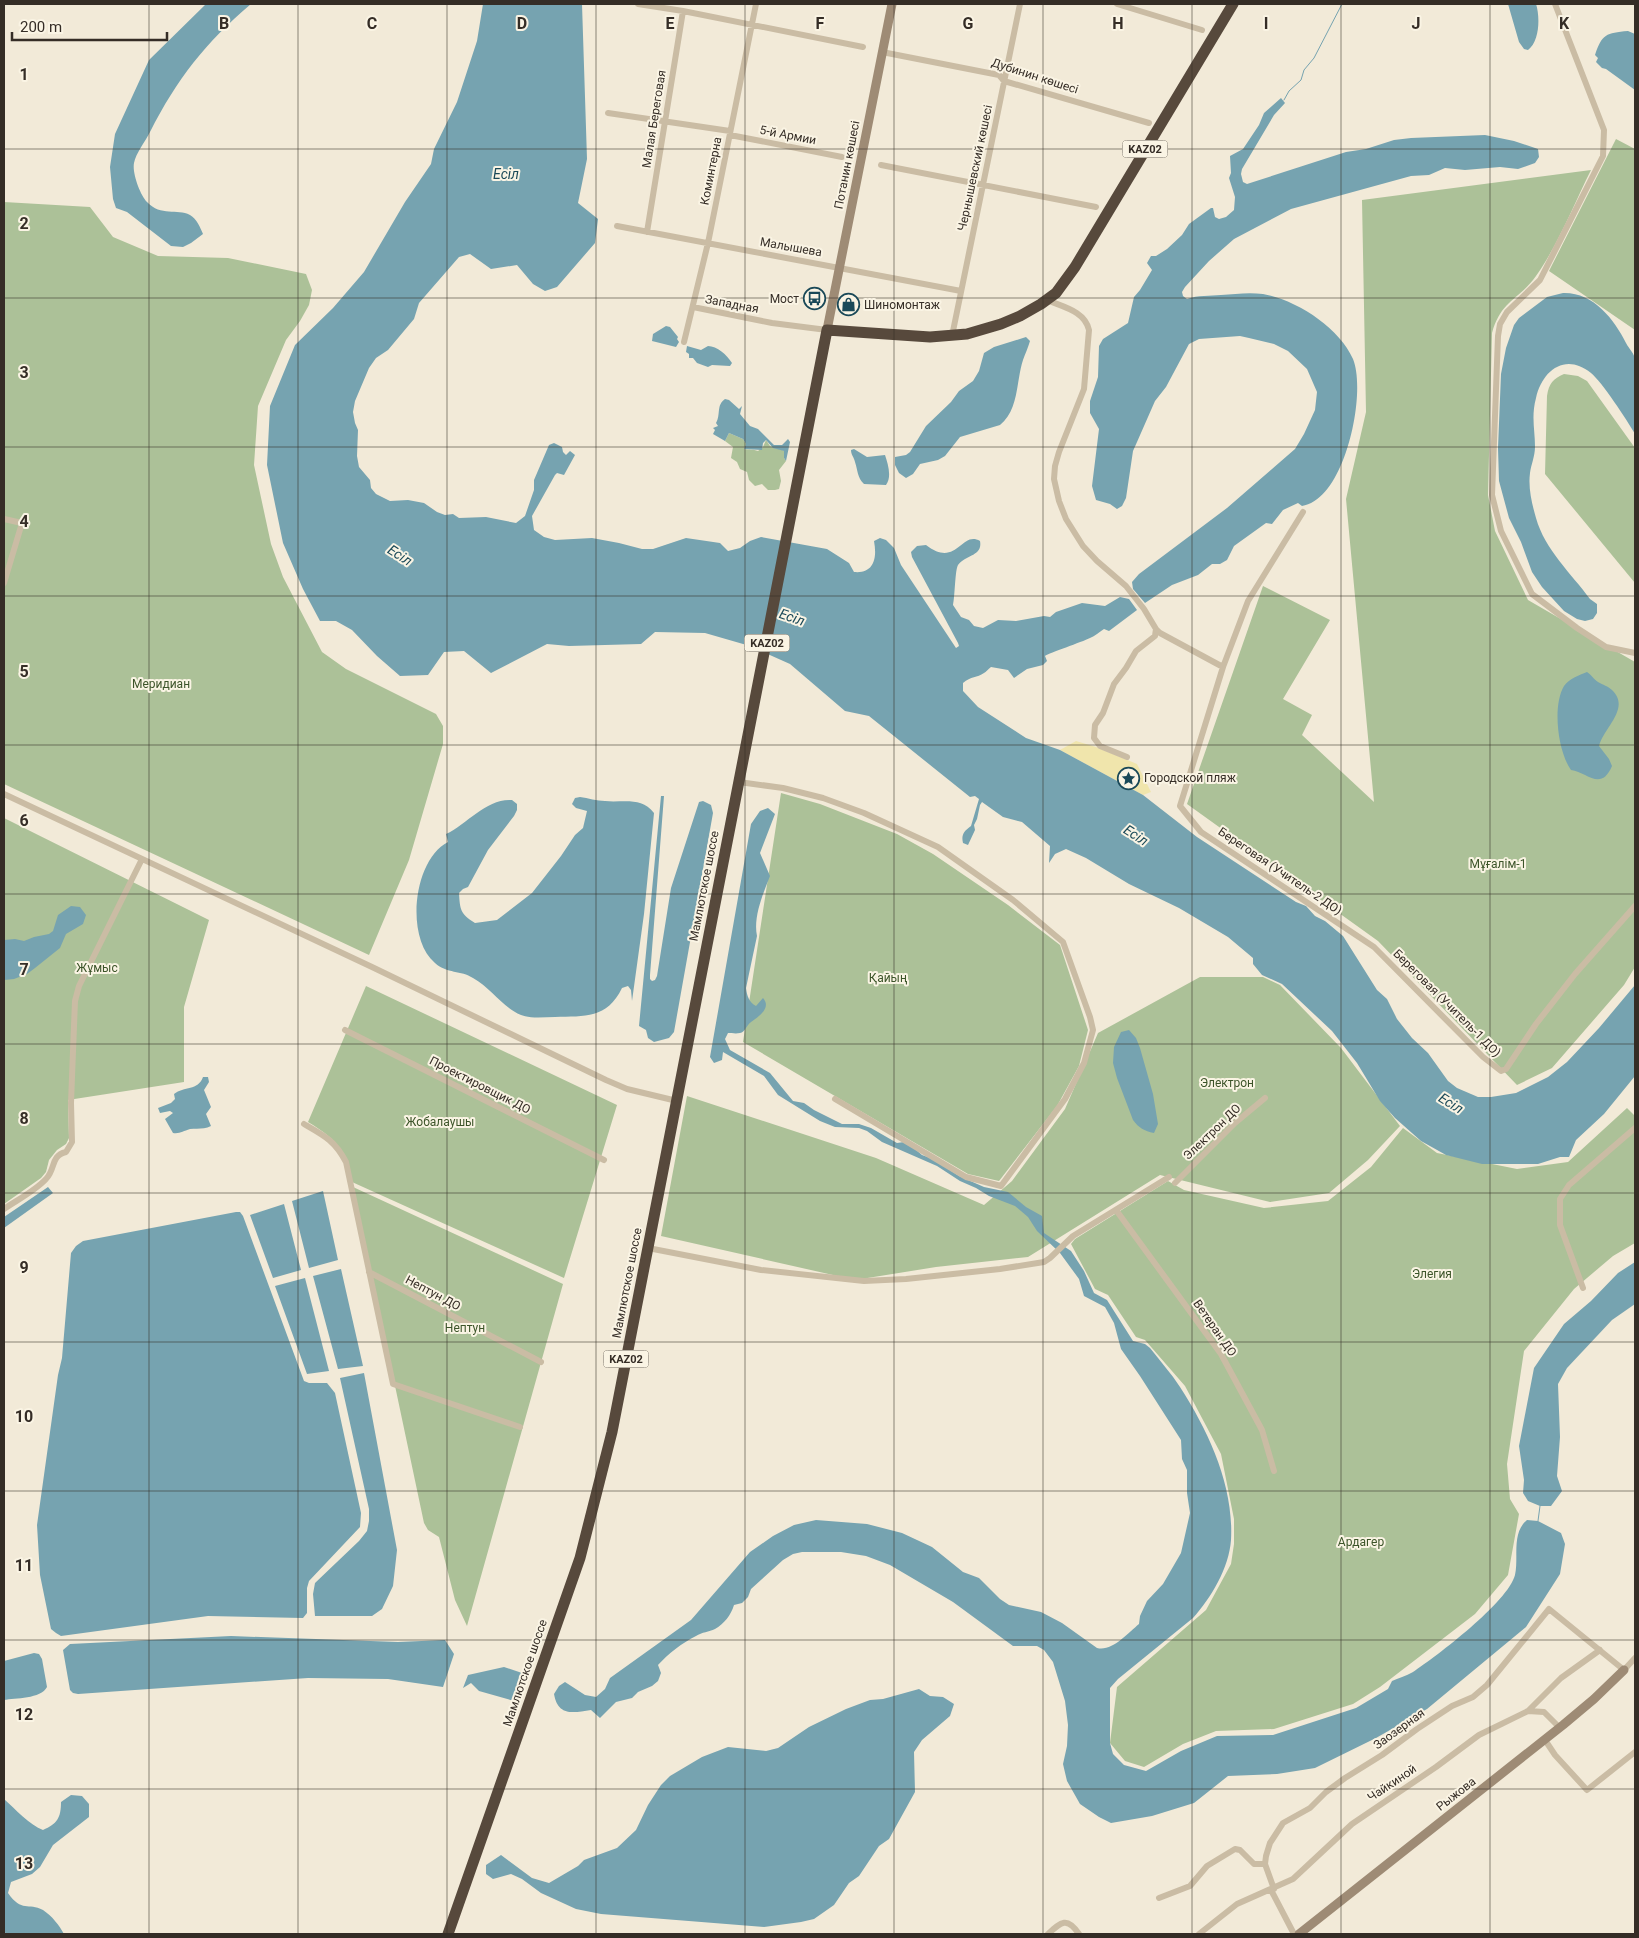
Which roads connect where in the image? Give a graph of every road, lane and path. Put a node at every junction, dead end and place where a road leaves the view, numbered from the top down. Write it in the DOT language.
graph roads {
  1 [pos="638,4"];
  2 [pos="756,4"];
  3 [pos="892,4"];
  4 [pos="1020,4"];
  5 [pos="1117,4"];
  6 [pos="1232,4"];
  7 [pos="1555,4"];
  8 [pos="683,11"];
  9 [pos="752,24"];
  10 [pos="1202,30"];
  11 [pos="863,47"];
  12 [pos="882,52"];
  13 [pos="1004,81"];
  14 [pos="608,113"];
  15 [pos="665,121"];
  16 [pos="1149,123"];
  17 [pos="730,133"];
  18 [pos="842,157"];
  19 [pos="881,165"];
  20 [pos="983,185"];
  21 [pos="1096,207"];
  22 [pos="617,226"];
  23 [pos="647,232"];
  24 [pos="708,243"];
  25 [pos="840,267"];
  26 [pos="961,291"];
  27 [pos="1051,296"];
  28 [pos="692,307"];
  29 [pos="827,330"];
  30 [pos="952,336"];
  31 [pos="684,342"];
  32 [pos="1303,512"];
  33 [pos="4,519"];
  34 [pos="4,583"];
  35 [pos="1156,629"];
  36 [pos="1635,653"];
  37 [pos="1223,667"];
  38 [pos="1127,757"];
  39 [pos="739,782"];
  40 [pos="4,794"];
  41 [pos="142,859"];
  42 [pos="1635,906"];
  43 [pos="1374,947"];
  44 [pos="345,1030"];
  45 [pos="1265,1098"];
  46 [pos="834,1099"];
  47 [pos="677,1101"];
  48 [pos="304,1124"];
  49 [pos="1635,1128"];
  50 [pos="604,1160"];
  51 [pos="1168,1177"];
  52 [pos="1175,1183"];
  53 [pos="4,1210"];
  54 [pos="1116,1210"];
  55 [pos="648,1248"];
  56 [pos="369,1272"];
  57 [pos="1583,1288"];
  58 [pos="541,1362"];
  59 [pos="520,1427"];
  60 [pos="1274,1471"];
  61 [pos="1600,1650"];
  62 [pos="1635,1658"];
  63 [pos="1624,1670"];
  64 [pos="1528,1711"];
  65 [pos="1560,1728"];
  66 [pos="1545,1740"];
  67 [pos="1635,1752"];
  68 [pos="1265,1864"];
  69 [pos="1272,1889"];
  70 [pos="1159,1898"];
  71 [pos="448,1934"];
  72 [pos="1048,1934"];
  73 [pos="1079,1934"];
  74 [pos="1199,1934"];
  75 [pos="1294,1934"];
  76 [pos="1299,1934"];
  1 -- 8 [label="street"];
  2 -- 9 [label="street, Коминтерна"];
  3 -- 12 [label="street, Потанин көшесі"];
  4 -- 13 [label="street, Чернышевский көшесі"];
  5 -- 10 [label="street"];
  6 -- 27 [label="highway, KAZ02"];
  7 -- 36 [label="street"];
  8 -- 9 [label="street"];
  8 -- 15 [label="street, Малая Береговая"];
  9 -- 11 [label="street"];
  9 -- 17 [label="street, Коминтерна"];
  12 -- 13 [label="street, Дубинин көшесі"];
  12 -- 25 [label="street, Потанин көшесі"];
  13 -- 16 [label="street, Дубинин көшесі"];
  13 -- 20 [label="street, Чернышевский көшесі"];
  14 -- 15 [label="street, 5-й Армии"];
  15 -- 17 [label="street, 5-й Армии"];
  15 -- 23 [label="street, Малая Береговая"];
  17 -- 18 [label="street, 5-й Армии"];
  17 -- 24 [label="street, Коминтерна"];
  19 -- 20 [label="street"];
  20 -- 21 [label="street"];
  20 -- 26 [label="street, Чернышевский көшесі"];
  22 -- 23 [label="street, Малышева"];
  23 -- 24 [label="street, Малышева"];
  24 -- 25 [label="street, Малышева"];
  24 -- 28 [label="street, Коминтерна"];
  25 -- 26 [label="street, Малышева"];
  25 -- 29 [label="street, Потанин көшесі"];
  26 -- 30 [label="street, Чернышевский көшесі"];
  27 -- 30 [label="highway, KAZ02"];
  27 -- 35 [label="street"];
  28 -- 29 [label="street, Западная"];
  28 -- 31 [label="street, Коминтерна"];
  29 -- 30 [label="highway, KAZ02"];
  29 -- 39 [label="highway, Мамлютское шоссе / KAZ02"];
  32 -- 37 [label="street"];
  33 -- 34 [label="street"];
  35 -- 37 [label="street"];
  35 -- 38 [label="street"];
  37 -- 43 [label="street, Береговая (Учитель-2 ДО)"];
  39 -- 46 [label="street"];
  39 -- 47 [label="highway, Мамлютское шоссе / KAZ02"];
  40 -- 41 [label="street"];
  41 -- 47 [label="street"];
  41 -- 53 [label="street"];
  42 -- 43 [label="street, Береговая (Учитель-1 ДО)"];
  44 -- 50 [label="street, Проектировщик ДО"];
  45 -- 52 [label="street, Электрон ДО"];
  47 -- 55 [label="highway, Мамлютское шоссе / KAZ02"];
  48 -- 56 [label="street"];
  49 -- 57 [label="street"];
  51 -- 54 [label="street"];
  54 -- 55 [label="street"];
  54 -- 60 [label="street, Ветеран ДО"];
  55 -- 71 [label="highway, Мамлютское шоссе / KAZ02"];
  56 -- 58 [label="street, Нептун ДО"];
  56 -- 59 [label="street"];
  61 -- 63 [label="street"];
  61 -- 64 [label="street, Чайкиной"];
  61 -- 68 [label="street, Заозерная"];
  62 -- 63 [label="street"];
  63 -- 65 [label="street, Рыжова"];
  64 -- 65 [label="street"];
  64 -- 69 [label="street, Чайкиной"];
  65 -- 66 [label="street, Рыжова"];
  66 -- 67 [label="street"];
  66 -- 76 [label="street, Рыжова"];
  68 -- 69 [label="street"];
  68 -- 70 [label="street"];
  69 -- 74 [label="street, Чайкиной"];
  69 -- 75 [label="street"];
  72 -- 73 [label="street"];
}
